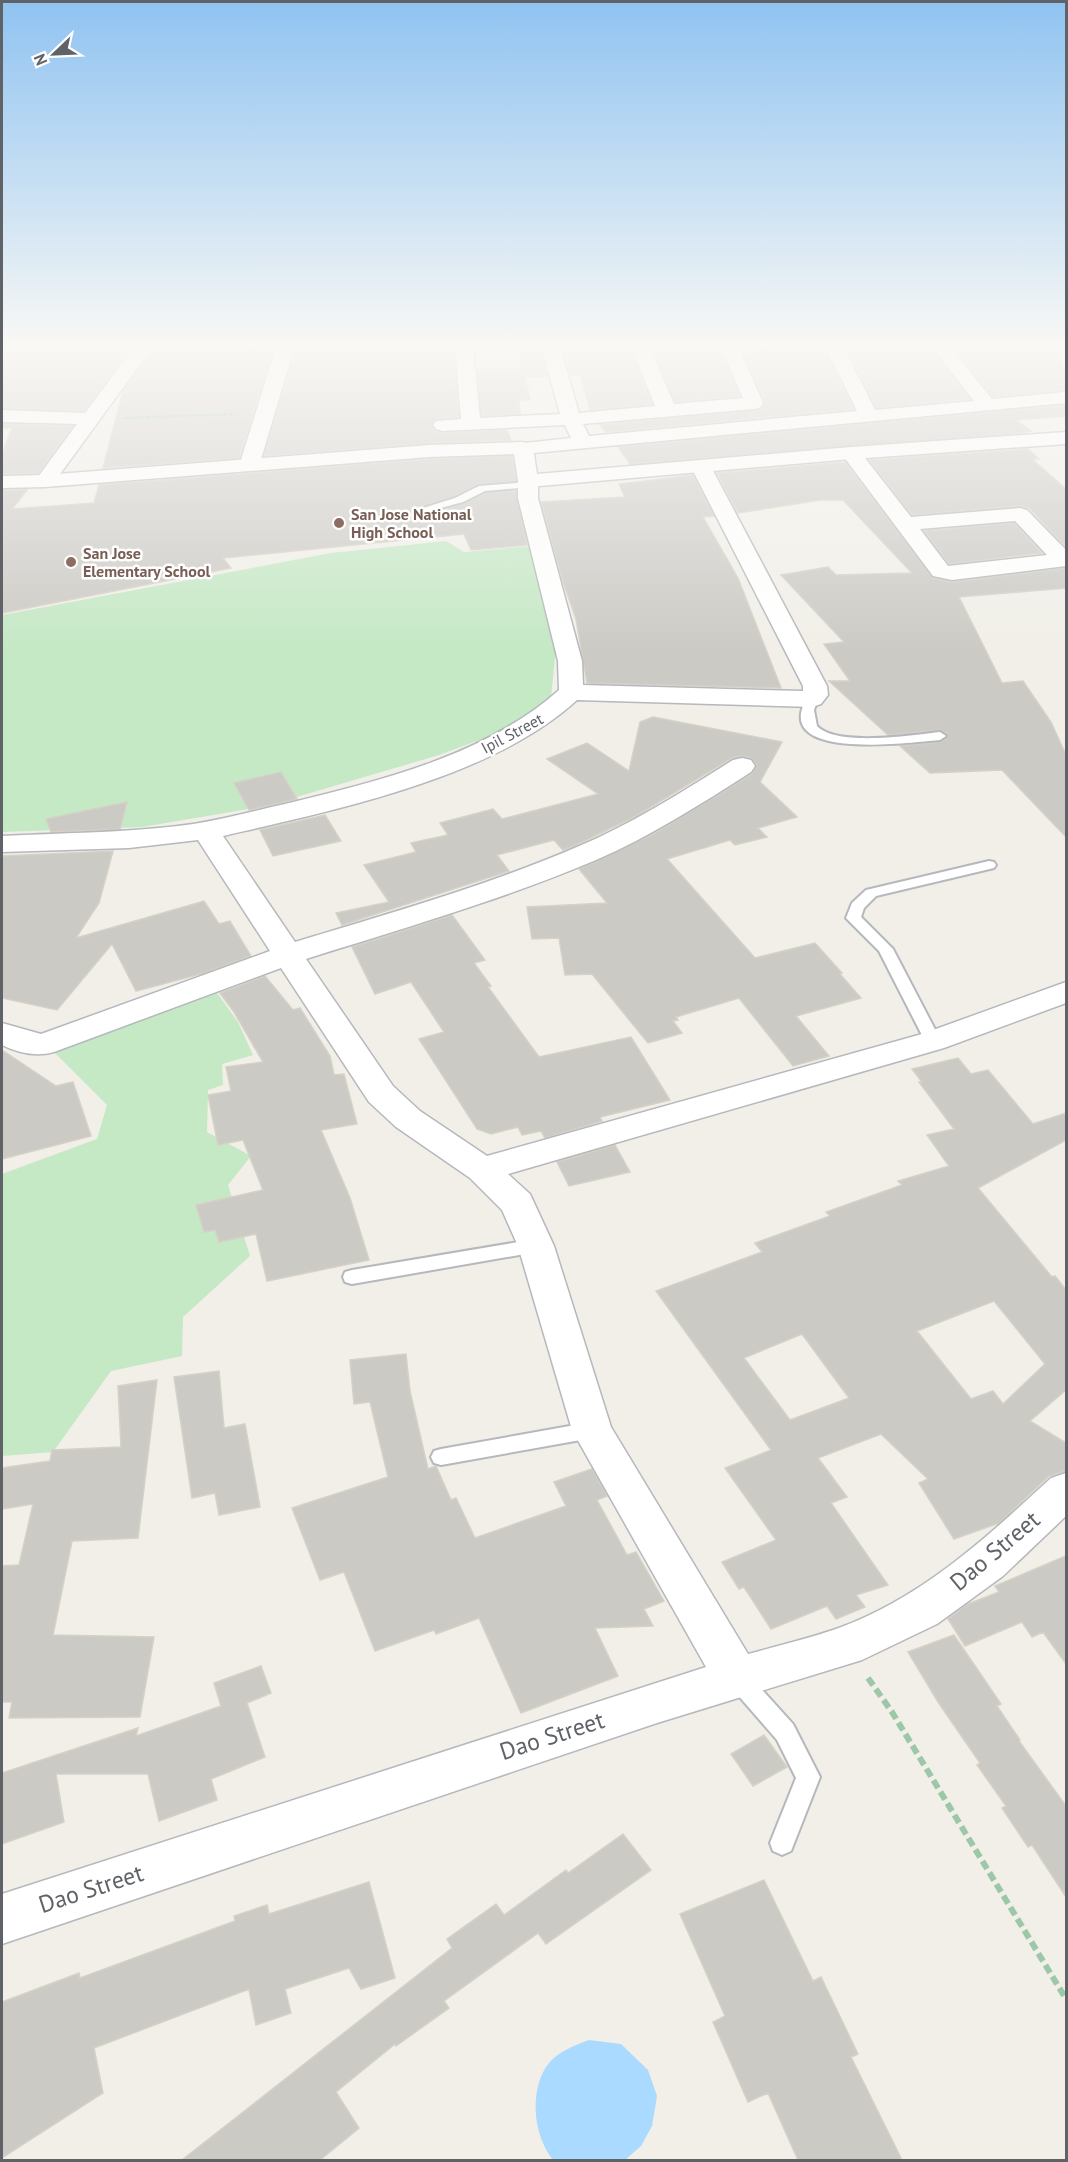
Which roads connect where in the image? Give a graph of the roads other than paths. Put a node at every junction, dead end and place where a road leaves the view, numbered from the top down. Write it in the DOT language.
graph roads {
  1 [pos="523,448"];
  2 [pos="68,449"];
  3 [pos="254,449"];
  4 [pos="495,449"];
  5 [pos="910,449"];
  6 [pos="851,453"];
  7 [pos="249,465"];
  8 [pos="701,467"];
  9 [pos="45,481"];
  10 [pos="2,482"];
  11 [pos="528,483"];
  12 [pos="422,510"];
  13 [pos="907,524"];
  14 [pos="571,692"];
  15 [pos="812,699"];
  16 [pos="940,736"];
  17 [pos="742,766"];
  18 [pos="206,831"];
  19 [pos="2,844"];
  20 [pos="989,865"];
  21 [pos="290,954"];
  22 [pos="1066,992"];
  23 [pos="2,1033"];
  24 [pos="933,1041"];
  25 [pos="482,1168"];
  26 [pos="536,1246"];
  27 [pos="352,1277"];
  28 [pos="592,1430"];
  29 [pos="441,1457"];
  30 [pos="1066,1490"];
  31 [pos="738,1679"];
  32 [pos="782,1843"];
  33 [pos="2,1919"];
  1 -- 11 [label="street"];
  2 -- 9 [label="street"];
  3 -- 7 [label="street"];
  4 -- 7 [label="street"];
  5 -- 6 [label="street"];
  6 -- 8 [label="street"];
  6 -- 13 [label="street"];
  7 -- 9 [label="street"];
  8 -- 11 [label="street"];
  8 -- 15 [label="street"];
  9 -- 10 [label="street"];
  11 -- 12 [label="lane"];
  11 -- 14 [label="street"];
  13 -- 13 [label="street"];
  14 -- 15 [label="street"];
  14 -- 18 [label="street, Ipil Street"];
  15 -- 16 [label="lane"];
  17 -- 21 [label="street"];
  18 -- 19 [label="street, Ipil Street"];
  18 -- 21 [label="street"];
  20 -- 24 [label="lane"];
  21 -- 23 [label="street"];
  21 -- 25 [label="street"];
  22 -- 24 [label="street"];
  24 -- 25 [label="street"];
  25 -- 26 [label="street"];
  26 -- 27 [label="lane"];
  26 -- 28 [label="street"];
  28 -- 29 [label="lane"];
  28 -- 31 [label="street"];
  30 -- 31 [label="street, Dao Street"];
  31 -- 32 [label="lane"];
  31 -- 33 [label="street, Dao Street"];
}
